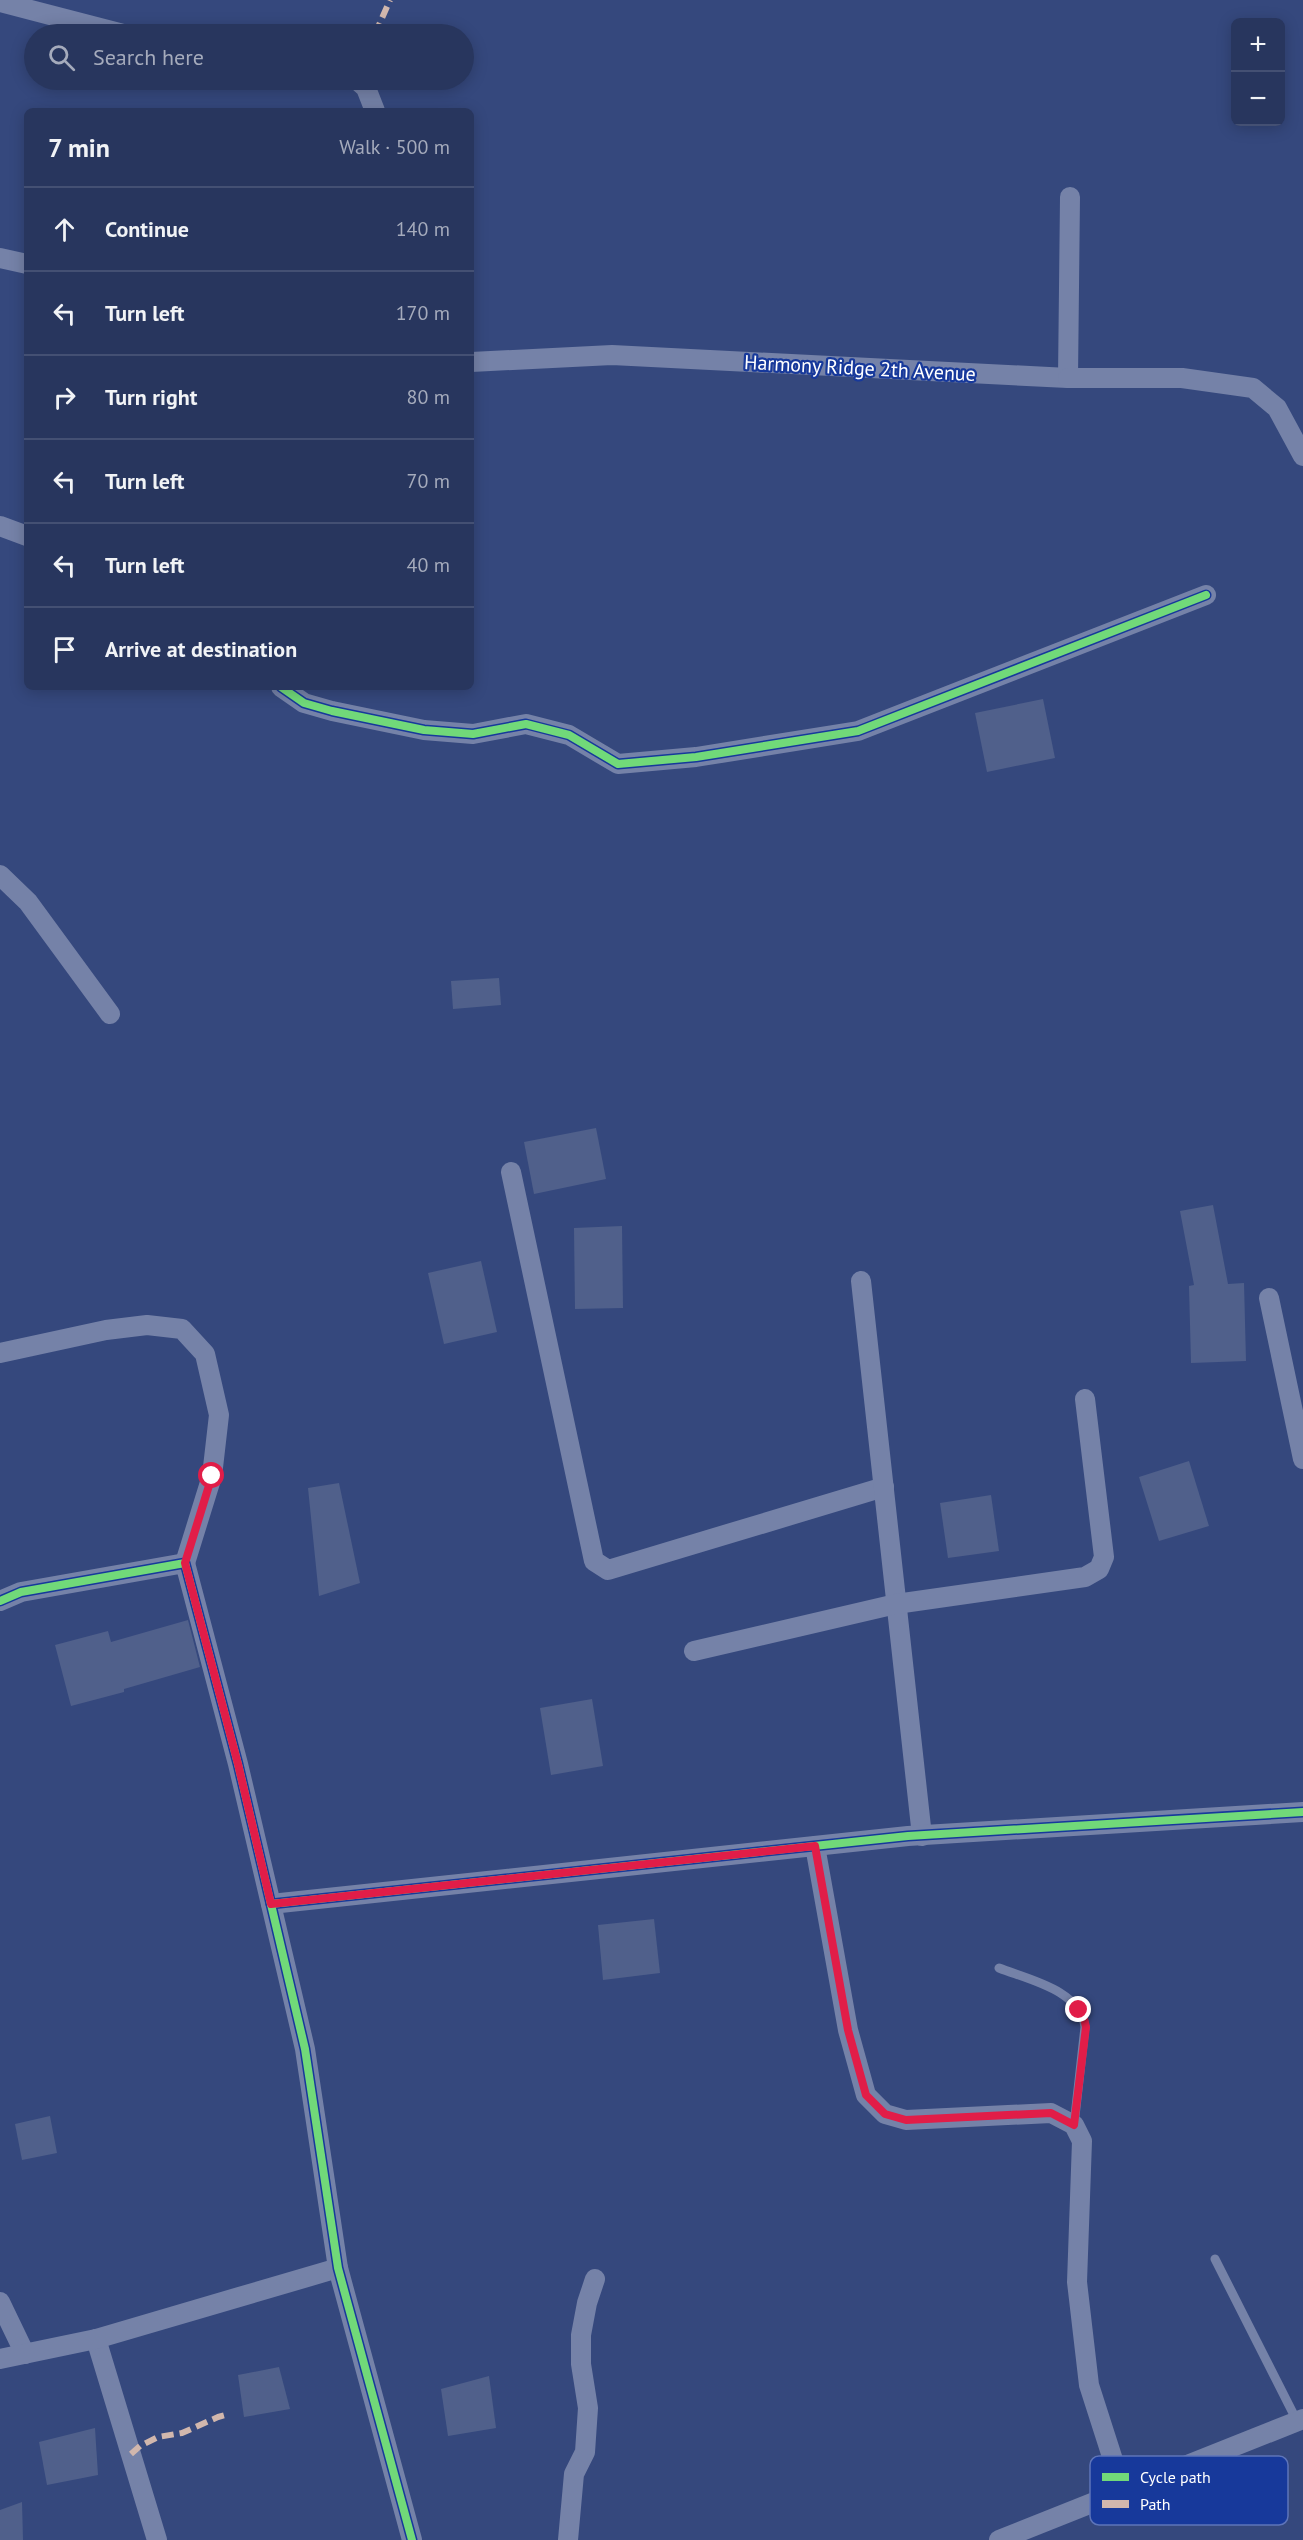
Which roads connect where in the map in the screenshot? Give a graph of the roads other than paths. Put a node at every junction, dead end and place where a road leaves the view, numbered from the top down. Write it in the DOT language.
graph roads {
  1 [pos="0,2"];
  2 [pos="25,4"];
  3 [pos="90,24"];
  4 [pos="367,90"];
  5 [pos="374,108"];
  6 [pos="1070,197"];
  7 [pos="0,258"];
  8 [pos="24,263"];
  9 [pos="474,362"];
  10 [pos="1068,378"];
  11 [pos="1303,456"];
  12 [pos="0,526"];
  13 [pos="24,535"];
  14 [pos="1206,595"];
  15 [pos="285,690"];
  16 [pos="0,875"];
  17 [pos="110,1014"];
  18 [pos="511,1172"];
  19 [pos="861,1281"];
  20 [pos="1269,1298"];
  21 [pos="0,1353"];
  22 [pos="1085,1399"];
  23 [pos="1303,1459"];
  24 [pos="884,1487"];
  25 [pos="185,1563"];
  26 [pos="0,1601"];
  27 [pos="896,1604"];
  28 [pos="694,1651"];
  29 [pos="1303,1812"];
  30 [pos="922,1836"];
  31 [pos="815,1846"];
  32 [pos="271,1904"];
  33 [pos="999,1968"];
  34 [pos="1074,2125"];
  35 [pos="1215,2259"];
  36 [pos="338,2268"];
  37 [pos="595,2279"];
  38 [pos="0,2302"];
  39 [pos="96,2339"];
  40 [pos="25,2354"];
  41 [pos="0,2359"];
  42 [pos="1300,2420"];
  43 [pos="1112,2456"];
  44 [pos="1210,2456"];
  45 [pos="1090,2504"];
  46 [pos="158,2540"];
  47 [pos="412,2540"];
  48 [pos="568,2540"];
  49 [pos="999,2540"];
  1 -- 2 [label="street"];
  2 -- 3 [label="street"];
  4 -- 5 [label="street"];
  6 -- 10 [label="street"];
  7 -- 8 [label="street"];
  9 -- 10 [label="street, Harmony Ridge 2th Avenue"];
  10 -- 11 [label="street, Harmony Ridge 2th Avenue"];
  12 -- 13 [label="street"];
  14 -- 15 [label="street"];
  16 -- 17 [label="street"];
  18 -- 24 [label="street"];
  19 -- 24 [label="street"];
  20 -- 23 [label="street"];
  21 -- 25 [label="street"];
  22 -- 27 [label="street"];
  24 -- 27 [label="street"];
  25 -- 26 [label="street"];
  25 -- 32 [label="street"];
  27 -- 28 [label="street"];
  27 -- 30 [label="street"];
  29 -- 30 [label="street"];
  30 -- 31 [label="street"];
  31 -- 32 [label="street"];
  31 -- 34 [label="street"];
  32 -- 36 [label="street"];
  33 -- 34 [label="lane"];
  34 -- 43 [label="street"];
  35 -- 42 [label="lane"];
  36 -- 39 [label="street"];
  36 -- 47 [label="street"];
  37 -- 48 [label="street"];
  38 -- 40 [label="street"];
  39 -- 40 [label="street"];
  39 -- 46 [label="street"];
  40 -- 41 [label="street"];
  42 -- 44 [label="street"];
  45 -- 49 [label="street"];
}
